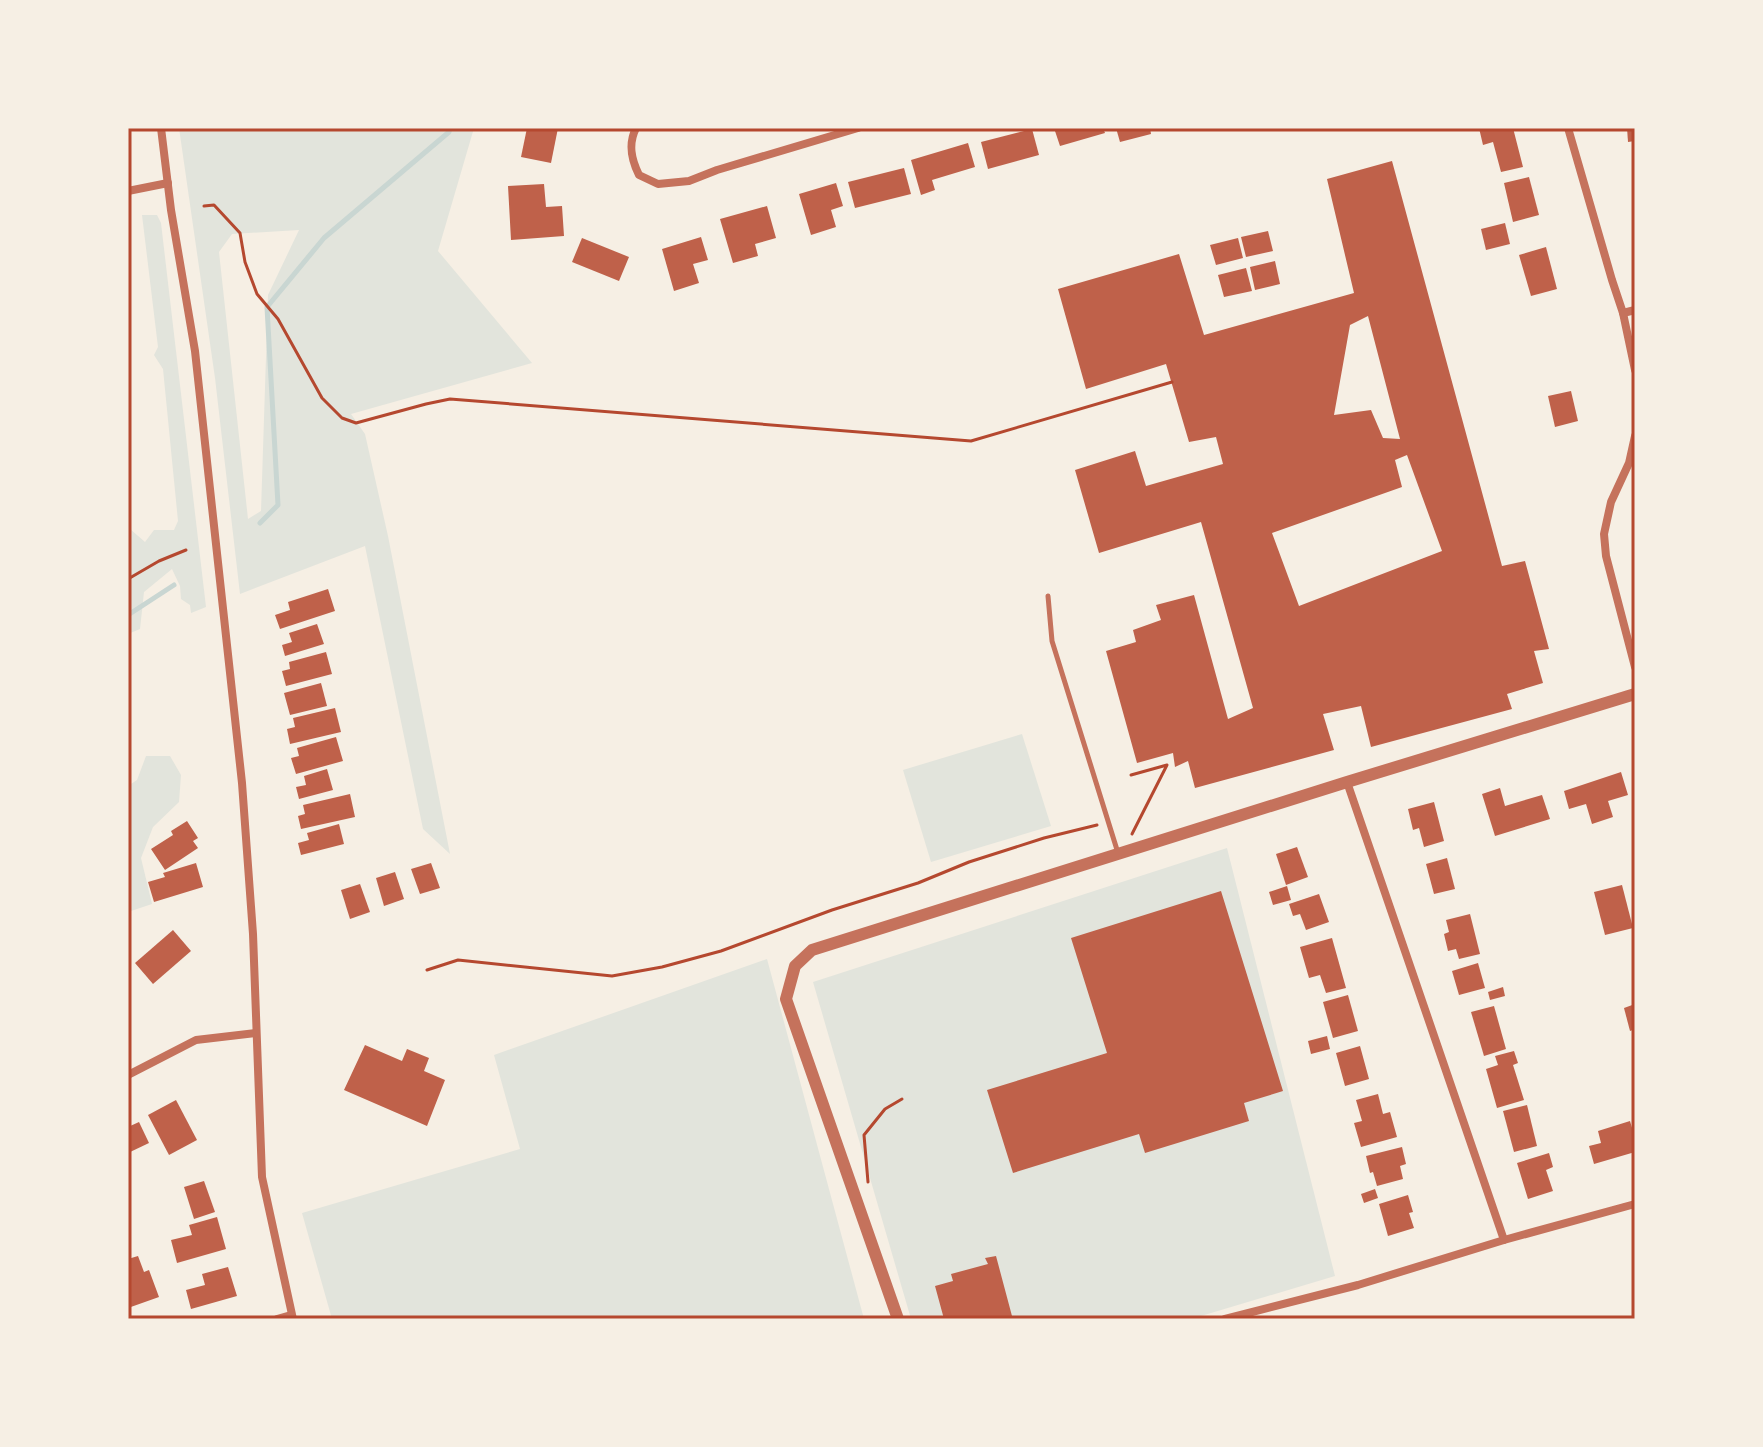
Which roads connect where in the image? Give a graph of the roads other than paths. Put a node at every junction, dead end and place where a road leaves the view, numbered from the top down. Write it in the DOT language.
graph roads {
  1 [pos="161,128"];
  2 [pos="636,128"];
  3 [pos="858,128"];
  4 [pos="1568,128"];
  5 [pos="168,183"];
  6 [pos="128,191"];
  7 [pos="1635,310"];
  8 [pos="1623,313"];
  9 [pos="1635,370"];
  10 [pos="1635,436"];
  11 [pos="1048,596"];
  12 [pos="1635,667"];
  13 [pos="1635,694"];
  14 [pos="1347,782"];
  15 [pos="1120,852"];
  16 [pos="256,1033"];
  17 [pos="128,1075"];
  18 [pos="1635,1204"];
  19 [pos="1504,1240"];
  20 [pos="292,1317"];
  21 [pos="277,1319"];
  22 [pos="898,1319"];
  23 [pos="1225,1319"];
  1 -- 5 [label="street"];
  2 -- 3 [label="street"];
  4 -- 8 [label="street"];
  5 -- 6 [label="street"];
  5 -- 16 [label="street"];
  7 -- 8 [label="street"];
  8 -- 9 [label="street"];
  10 -- 12 [label="street"];
  11 -- 15 [label="lane"];
  13 -- 14 [label="street"];
  14 -- 15 [label="street"];
  14 -- 19 [label="street"];
  15 -- 22 [label="street"];
  16 -- 17 [label="street"];
  16 -- 20 [label="street"];
  18 -- 19 [label="street"];
  19 -- 23 [label="street"];
  20 -- 21 [label="street"];
}
